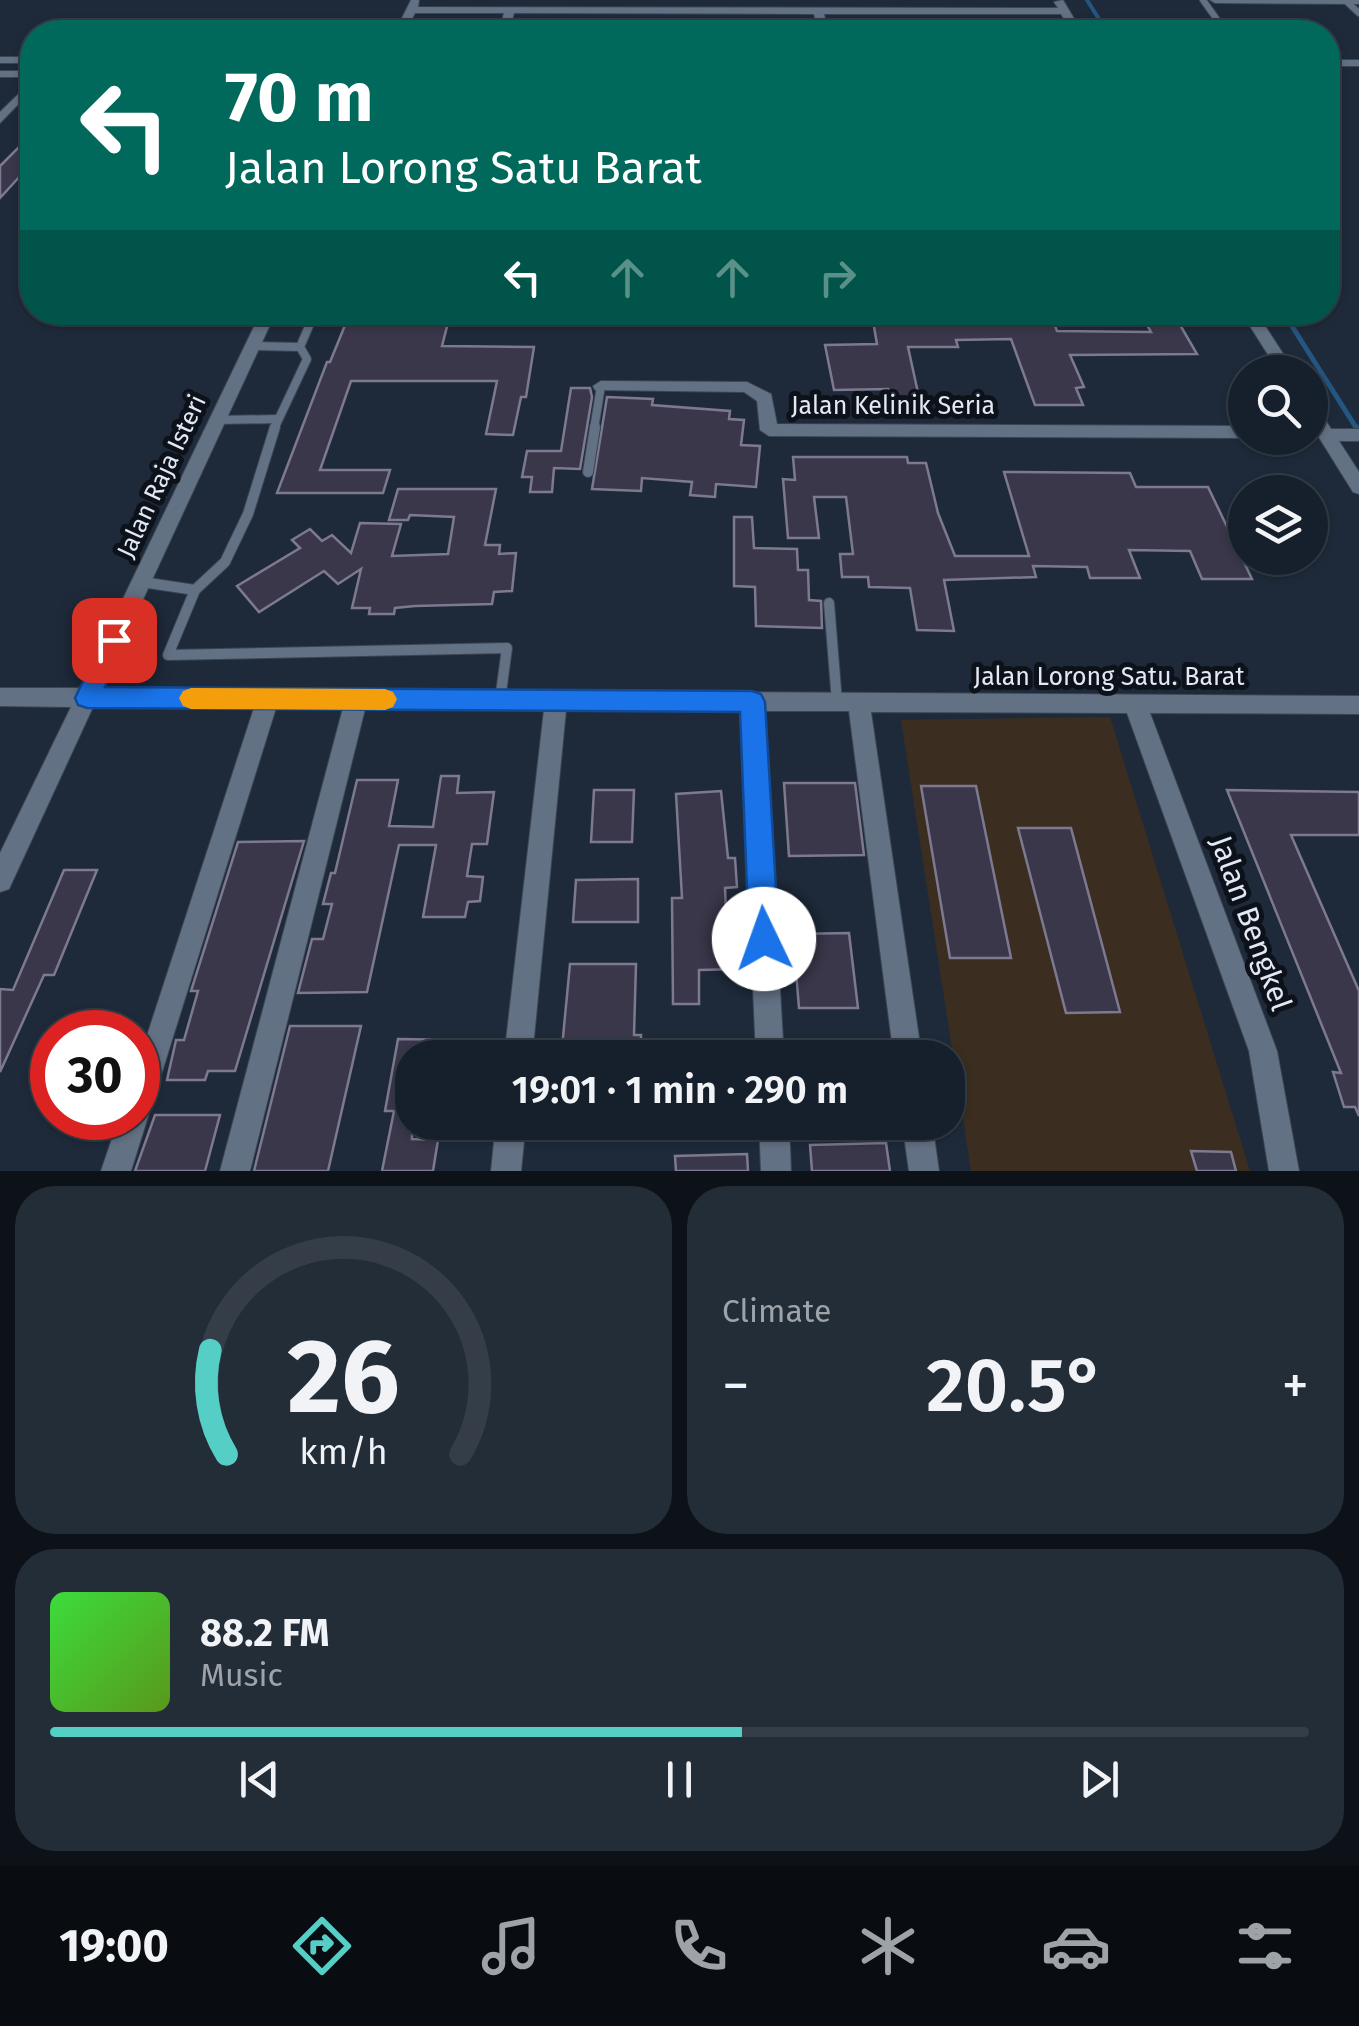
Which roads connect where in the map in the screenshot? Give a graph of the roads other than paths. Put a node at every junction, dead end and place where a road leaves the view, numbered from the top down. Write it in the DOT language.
graph roads {
  1 [pos="1058,0"];
  2 [pos="1214,0"];
  3 [pos="1346,1"];
  4 [pos="1359,1"];
  5 [pos="413,5"];
  6 [pos="510,11"];
  7 [pos="818,11"];
  8 [pos="1064,11"];
  9 [pos="1359,13"];
  10 [pos="507,20"];
  11 [pos="820,20"];
  12 [pos="1069,20"];
  13 [pos="20,97"];
  14 [pos="0,119"];
  15 [pos="263,325"];
  16 [pos="309,325"];
  17 [pos="1256,325"];
  18 [pos="253,346"];
  19 [pos="300,346"];
  20 [pos="1276,355"];
  21 [pos="601,386"];
  22 [pos="218,420"];
  23 [pos="277,420"];
  24 [pos="1228,432"];
  25 [pos="1328,433"];
  26 [pos="1354,435"];
  27 [pos="1328,443"];
  28 [pos="588,472"];
  29 [pos="1359,487"];
  30 [pos="142,582"];
  31 [pos="195,590"];
  32 [pos="828,603"];
  33 [pos="0,697"];
  34 [pos="87,698"];
  35 [pos="268,699"];
  36 [pos="356,699"];
  37 [pos="500,700"];
  38 [pos="556,700"];
  39 [pos="752,702"];
  40 [pos="848,702"];
  41 [pos="1135,704"];
  42 [pos="1359,705"];
  43 [pos="0,880"];
  44 [pos="160,1036"];
  45 [pos="520,1040"];
  46 [pos="769,1040"];
  47 [pos="905,1040"];
  48 [pos="127,1140"];
  49 [pos="509,1140"];
  50 [pos="775,1140"];
  51 [pos="920,1140"];
  52 [pos="116,1171"];
  53 [pos="235,1171"];
  54 [pos="506,1171"];
  55 [pos="776,1171"];
  56 [pos="924,1171"];
  57 [pos="1284,1171"];
  1 -- 8 [label="street"];
  2 -- 3 [label="street"];
  3 -- 4 [label="street"];
  3 -- 9 [label="lane"];
  5 -- 6 [label="street"];
  6 -- 7 [label="street"];
  6 -- 10 [label="street"];
  7 -- 8 [label="street"];
  7 -- 11 [label="street"];
  8 -- 12 [label="street"];
  13 -- 14 [label="street"];
  15 -- 18 [label="street, Jalan Raja Isteri"];
  16 -- 19 [label="lane"];
  17 -- 20 [label="street"];
  18 -- 19 [label="lane"];
  18 -- 22 [label="street, Jalan Raja Isteri"];
  19 -- 23 [label="lane"];
  21 -- 24 [label="street, Jalan Kelinik Seria"];
  21 -- 28 [label="lane, Jalan Kelinik Seria"];
  22 -- 23 [label="lane"];
  22 -- 30 [label="street, Jalan Raja Isteri"];
  23 -- 31 [label="lane"];
  25 -- 26 [label="street"];
  27 -- 29 [label="street"];
  30 -- 31 [label="lane"];
  30 -- 34 [label="street, Jalan Raja Isteri"];
  31 -- 37 [label="lane"];
  32 -- 40 [label="lane"];
  33 -- 34 [label="street, Jalan Lorong Satu. Barat"];
  34 -- 35 [label="street, Jalan Lorong Satu. Barat"];
  34 -- 43 [label="street, Jalan Raja Isteri"];
  35 -- 36 [label="street, Jalan Lorong Satu. Barat"];
  35 -- 44 [label="street"];
  36 -- 37 [label="street, Jalan Lorong Satu. Barat"];
  36 -- 53 [label="street"];
  37 -- 38 [label="street, Jalan Lorong Satu. Barat"];
  38 -- 39 [label="street, Jalan Lorong Satu. Barat"];
  38 -- 45 [label="street"];
  39 -- 40 [label="street, Jalan Lorong Satu. Barat"];
  39 -- 46 [label="street"];
  40 -- 41 [label="street, Jalan Lorong Satu. Barat"];
  40 -- 47 [label="street"];
  41 -- 42 [label="street, Jalan Lorong Satu. Barat"];
  41 -- 57 [label="street, Jalan Bengkel"];
  48 -- 52 [label="street"];
  49 -- 54 [label="street"];
  50 -- 55 [label="street"];
  51 -- 56 [label="street"];
}
